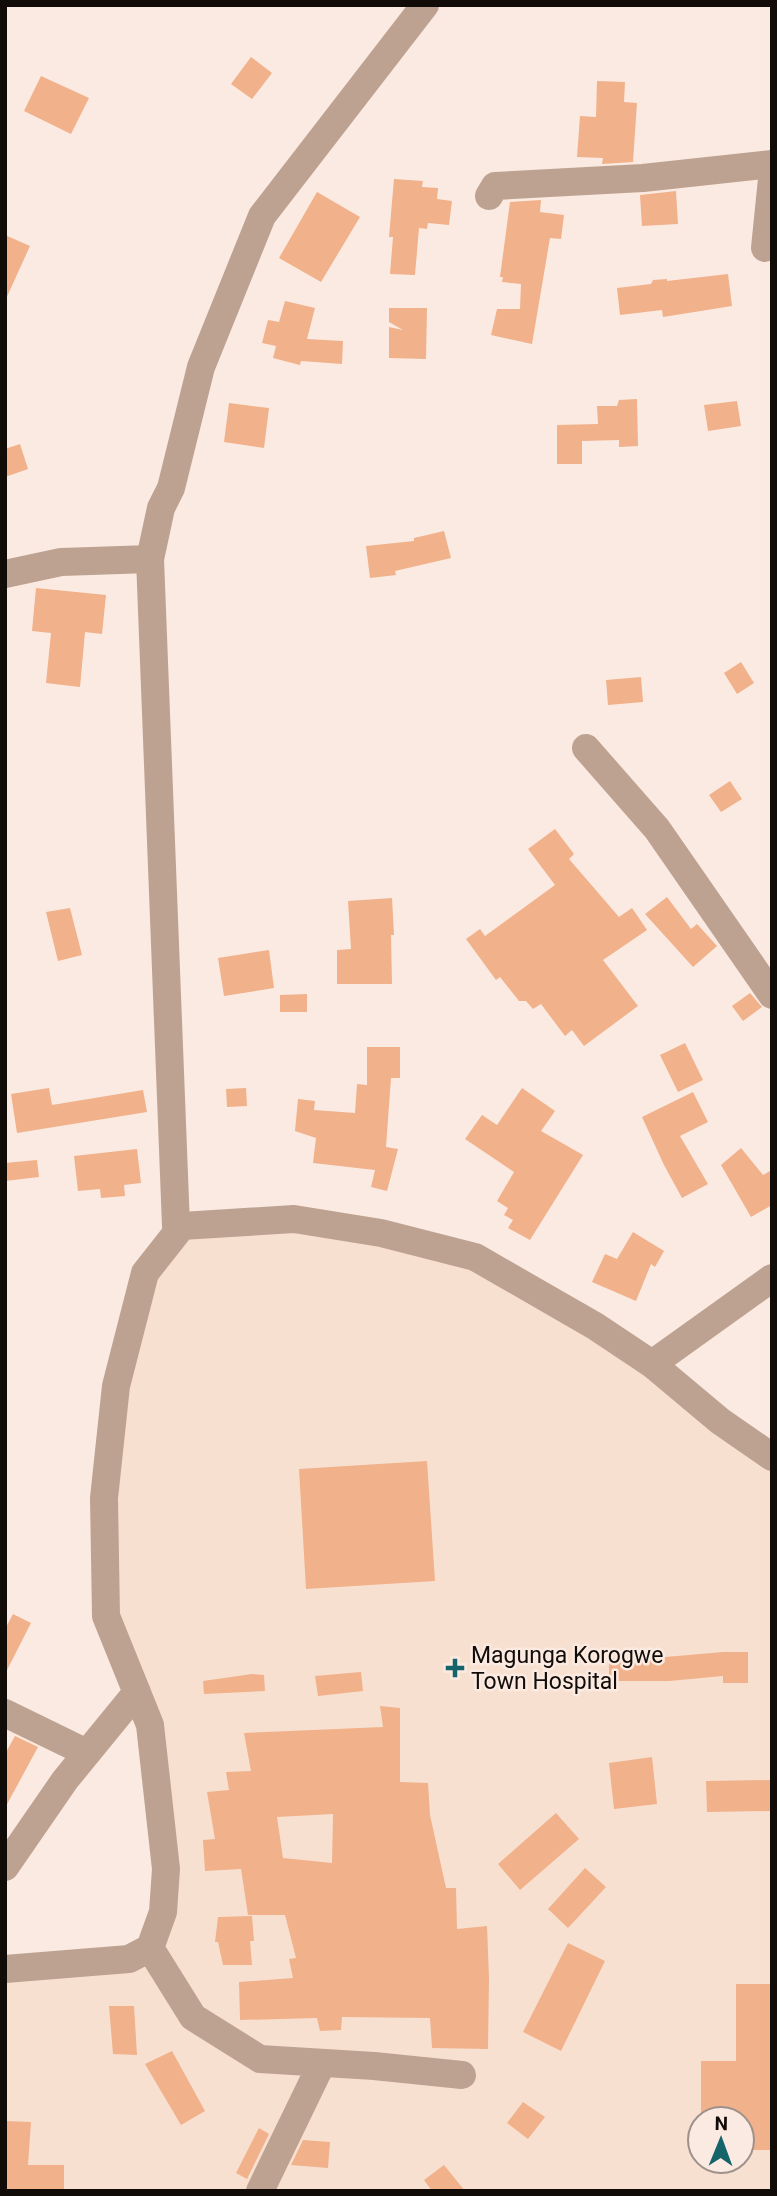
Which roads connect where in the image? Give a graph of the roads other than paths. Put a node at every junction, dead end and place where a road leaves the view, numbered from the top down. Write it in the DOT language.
graph roads {
  1 [pos="425,5"];
  2 [pos="772,164"];
  3 [pos="772,179"];
  4 [pos="489,196"];
  5 [pos="765,248"];
  6 [pos="150,559"];
  7 [pos="5,574"];
  8 [pos="586,748"];
  9 [pos="772,995"];
  10 [pos="182,1226"];
  11 [pos="772,1279"];
  12 [pos="652,1364"];
  13 [pos="772,1457"];
  14 [pos="136,1692"];
  15 [pos="5,1713"];
  16 [pos="87,1753"];
  17 [pos="5,1867"];
  18 [pos="150,1948"];
  19 [pos="5,1969"];
  20 [pos="323,2063"];
  21 [pos="462,2075"];
  22 [pos="260,2191"];
  1 -- 6 [label="street"];
  2 -- 4 [label="street"];
  3 -- 5 [label="street"];
  6 -- 7 [label="street"];
  6 -- 10 [label="street"];
  8 -- 9 [label="street"];
  10 -- 12 [label="street"];
  10 -- 14 [label="street"];
  11 -- 12 [label="street"];
  12 -- 13 [label="street"];
  14 -- 16 [label="street"];
  14 -- 18 [label="street"];
  15 -- 16 [label="street"];
  16 -- 17 [label="street"];
  18 -- 19 [label="street"];
  18 -- 20 [label="street"];
  20 -- 21 [label="street"];
  20 -- 22 [label="street"];
}
